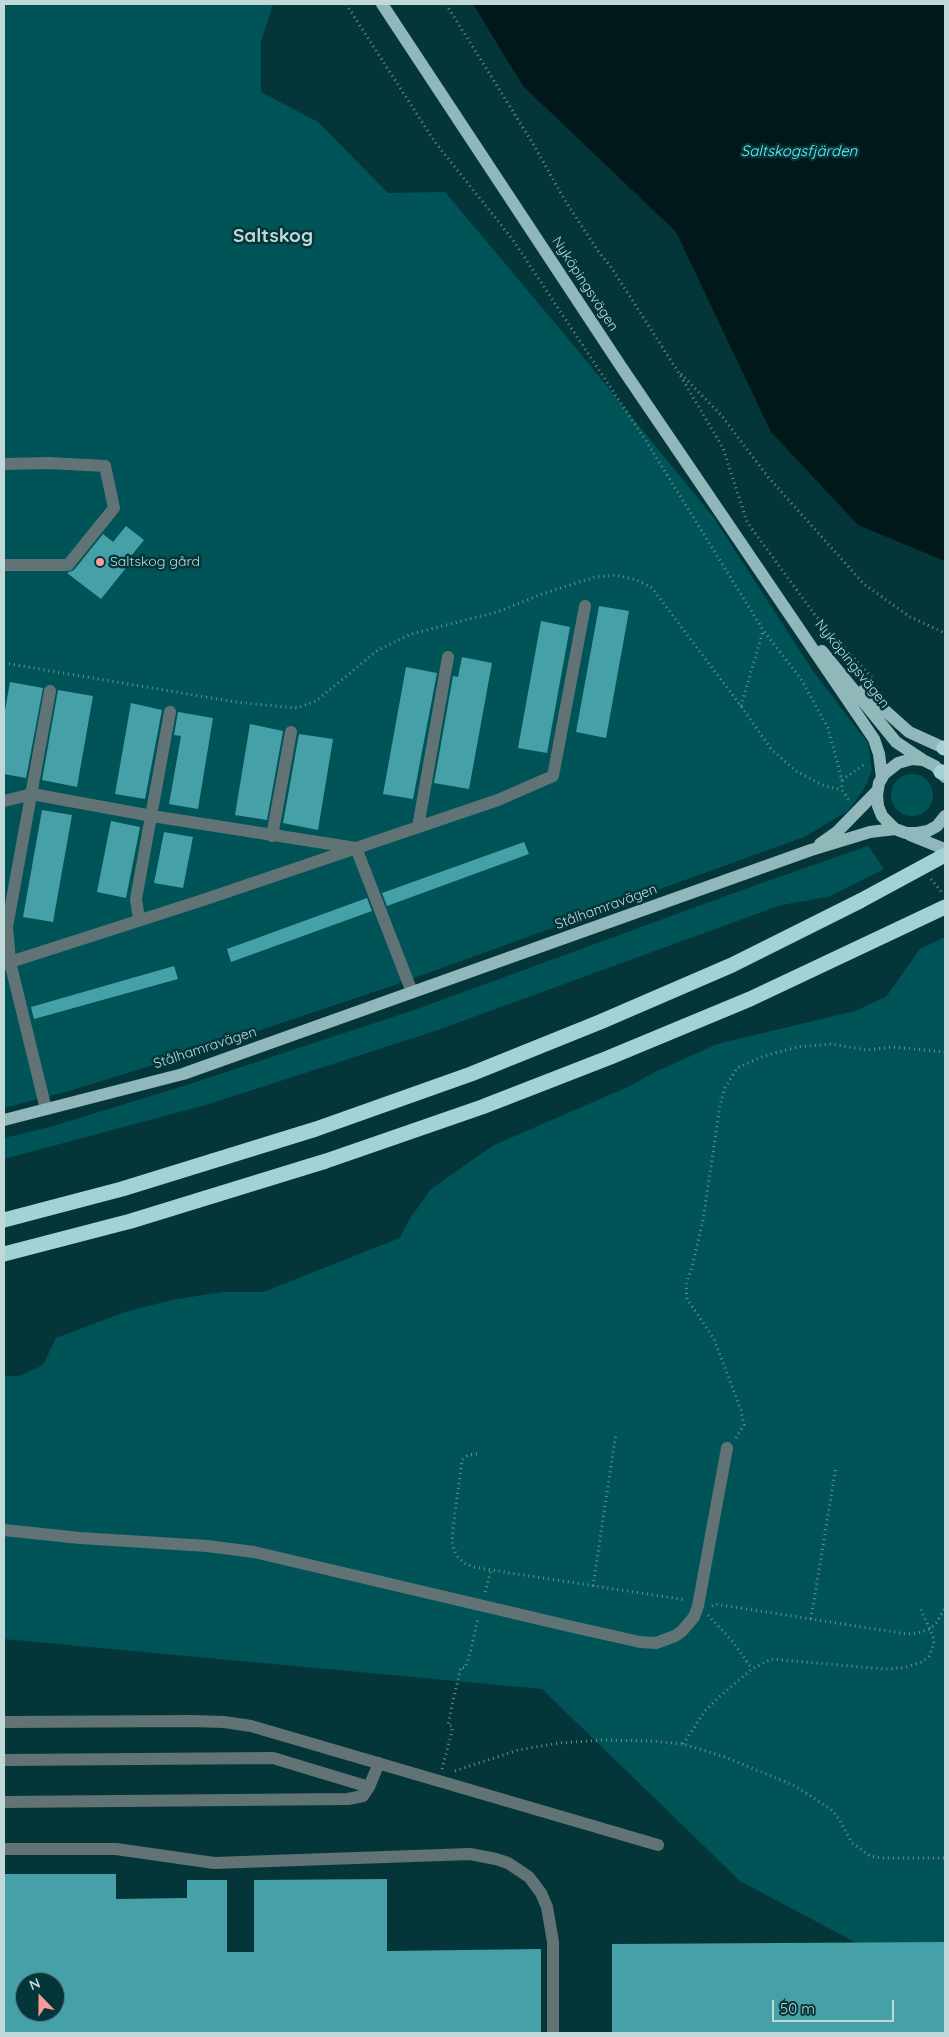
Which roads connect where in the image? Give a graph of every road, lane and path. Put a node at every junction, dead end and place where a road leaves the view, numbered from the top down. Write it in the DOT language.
graph roads {
  1 [pos="346,4"];
  2 [pos="382,4"];
  3 [pos="446,4"];
  4 [pos="677,370"];
  5 [pos="4,464"];
  6 [pos="4,565"];
  7 [pos="765,580"];
  8 [pos="585,606"];
  9 [pos="763,630"];
  10 [pos="945,633"];
  11 [pos="448,657"];
  12 [pos="833,664"];
  13 [pos="879,686"];
  14 [pos="50,691"];
  15 [pos="741,706"];
  16 [pos="170,712"];
  17 [pos="292,732"];
  18 [pos="945,748"];
  19 [pos="923,760"];
  20 [pos="944,774"];
  21 [pos="842,780"];
  22 [pos="880,784"];
  23 [pos="32,794"];
  24 [pos="4,801"];
  25 [pos="152,816"];
  26 [pos="945,816"];
  27 [pos="418,827"];
  28 [pos="901,831"];
  29 [pos="272,836"];
  30 [pos="356,848"];
  31 [pos="811,850"];
  32 [pos="945,853"];
  33 [pos="945,907"];
  34 [pos="139,919"];
  35 [pos="4,942"];
  36 [pos="7,963"];
  37 [pos="412,992"];
  38 [pos="945,1052"];
  39 [pos="46,1109"];
  40 [pos="4,1120"];
  41 [pos="4,1220"];
  42 [pos="4,1254"];
  43 [pos="616,1433"];
  44 [pos="727,1448"];
  45 [pos="476,1454"];
  46 [pos="836,1466"];
  47 [pos="4,1530"];
  48 [pos="491,1570"];
  49 [pos="593,1586"];
  50 [pos="484,1593"];
  51 [pos="698,1606"];
  52 [pos="920,1608"];
  53 [pos="811,1619"];
  54 [pos="476,1630"];
  55 [pos="752,1670"];
  56 [pos="4,1722"];
  57 [pos="683,1744"];
  58 [pos="4,1760"];
  59 [pos="379,1763"];
  60 [pos="443,1765"];
  61 [pos="433,1778"];
  62 [pos="369,1787"];
  63 [pos="4,1802"];
  64 [pos="658,1846"];
  65 [pos="4,1849"];
  66 [pos="945,1858"];
  67 [pos="553,2033"];
  1 -- 9 [label="path"];
  2 -- 7 [label="main road, Nyköpingsvägen"];
  3 -- 4 [label="path"];
  4 -- 10 [label="path"];
  4 -- 13 [label="path"];
  5 -- 6 [label="street"];
  7 -- 12 [label="main road, Nyköpingsvägen"];
  7 -- 22 [label="main road, Nyköpingsvägen"];
  8 -- 27 [label="street"];
  9 -- 15 [label="path"];
  9 -- 21 [label="path"];
  11 -- 27 [label="street"];
  12 -- 18 [label="main road"];
  12 -- 19 [label="main road, Nyköpingsvägen"];
  14 -- 23 [label="street"];
  16 -- 25 [label="street"];
  17 -- 29 [label="street"];
  19 -- 20 [label="main road, Nyköpingsvägen"];
  19 -- 22 [label="main road, Stålhamravägen"];
  22 -- 28 [label="main road, Nyköpingsvägen"];
  22 -- 31 [label="main road, Stålhamravägen"];
  23 -- 24 [label="street"];
  23 -- 25 [label="street"];
  23 -- 36 [label="street"];
  25 -- 29 [label="street"];
  25 -- 34 [label="street"];
  26 -- 28 [label="main road, Stålhamravägen"];
  27 -- 30 [label="street"];
  28 -- 31 [label="main road, Stålhamravägen"];
  28 -- 32 [label="main road"];
  29 -- 30 [label="street"];
  30 -- 34 [label="street"];
  30 -- 37 [label="street"];
  31 -- 37 [label="main road, Stålhamravägen"];
  32 -- 41 [label="highway, bridge"];
  33 -- 42 [label="highway"];
  34 -- 36 [label="street"];
  35 -- 36 [label="street"];
  36 -- 39 [label="street"];
  37 -- 39 [label="main road, Stålhamravägen"];
  38 -- 44 [label="path"];
  39 -- 40 [label="main road, Stålhamravägen"];
  43 -- 49 [label="path"];
  44 -- 51 [label="street"];
  45 -- 48 [label="path"];
  46 -- 53 [label="path"];
  47 -- 51 [label="street"];
  48 -- 49 [label="path"];
  48 -- 50 [label="path"];
  49 -- 51 [label="path"];
  51 -- 55 [label="path"];
  52 -- 55 [label="path"];
  54 -- 60 [label="path"];
  55 -- 57 [label="path"];
  56 -- 59 [label="street"];
  57 -- 61 [label="path"];
  57 -- 66 [label="path"];
  58 -- 62 [label="street"];
  59 -- 61 [label="street"];
  59 -- 62 [label="street"];
  61 -- 64 [label="street"];
  62 -- 63 [label="street"];
  65 -- 67 [label="street"];
}
